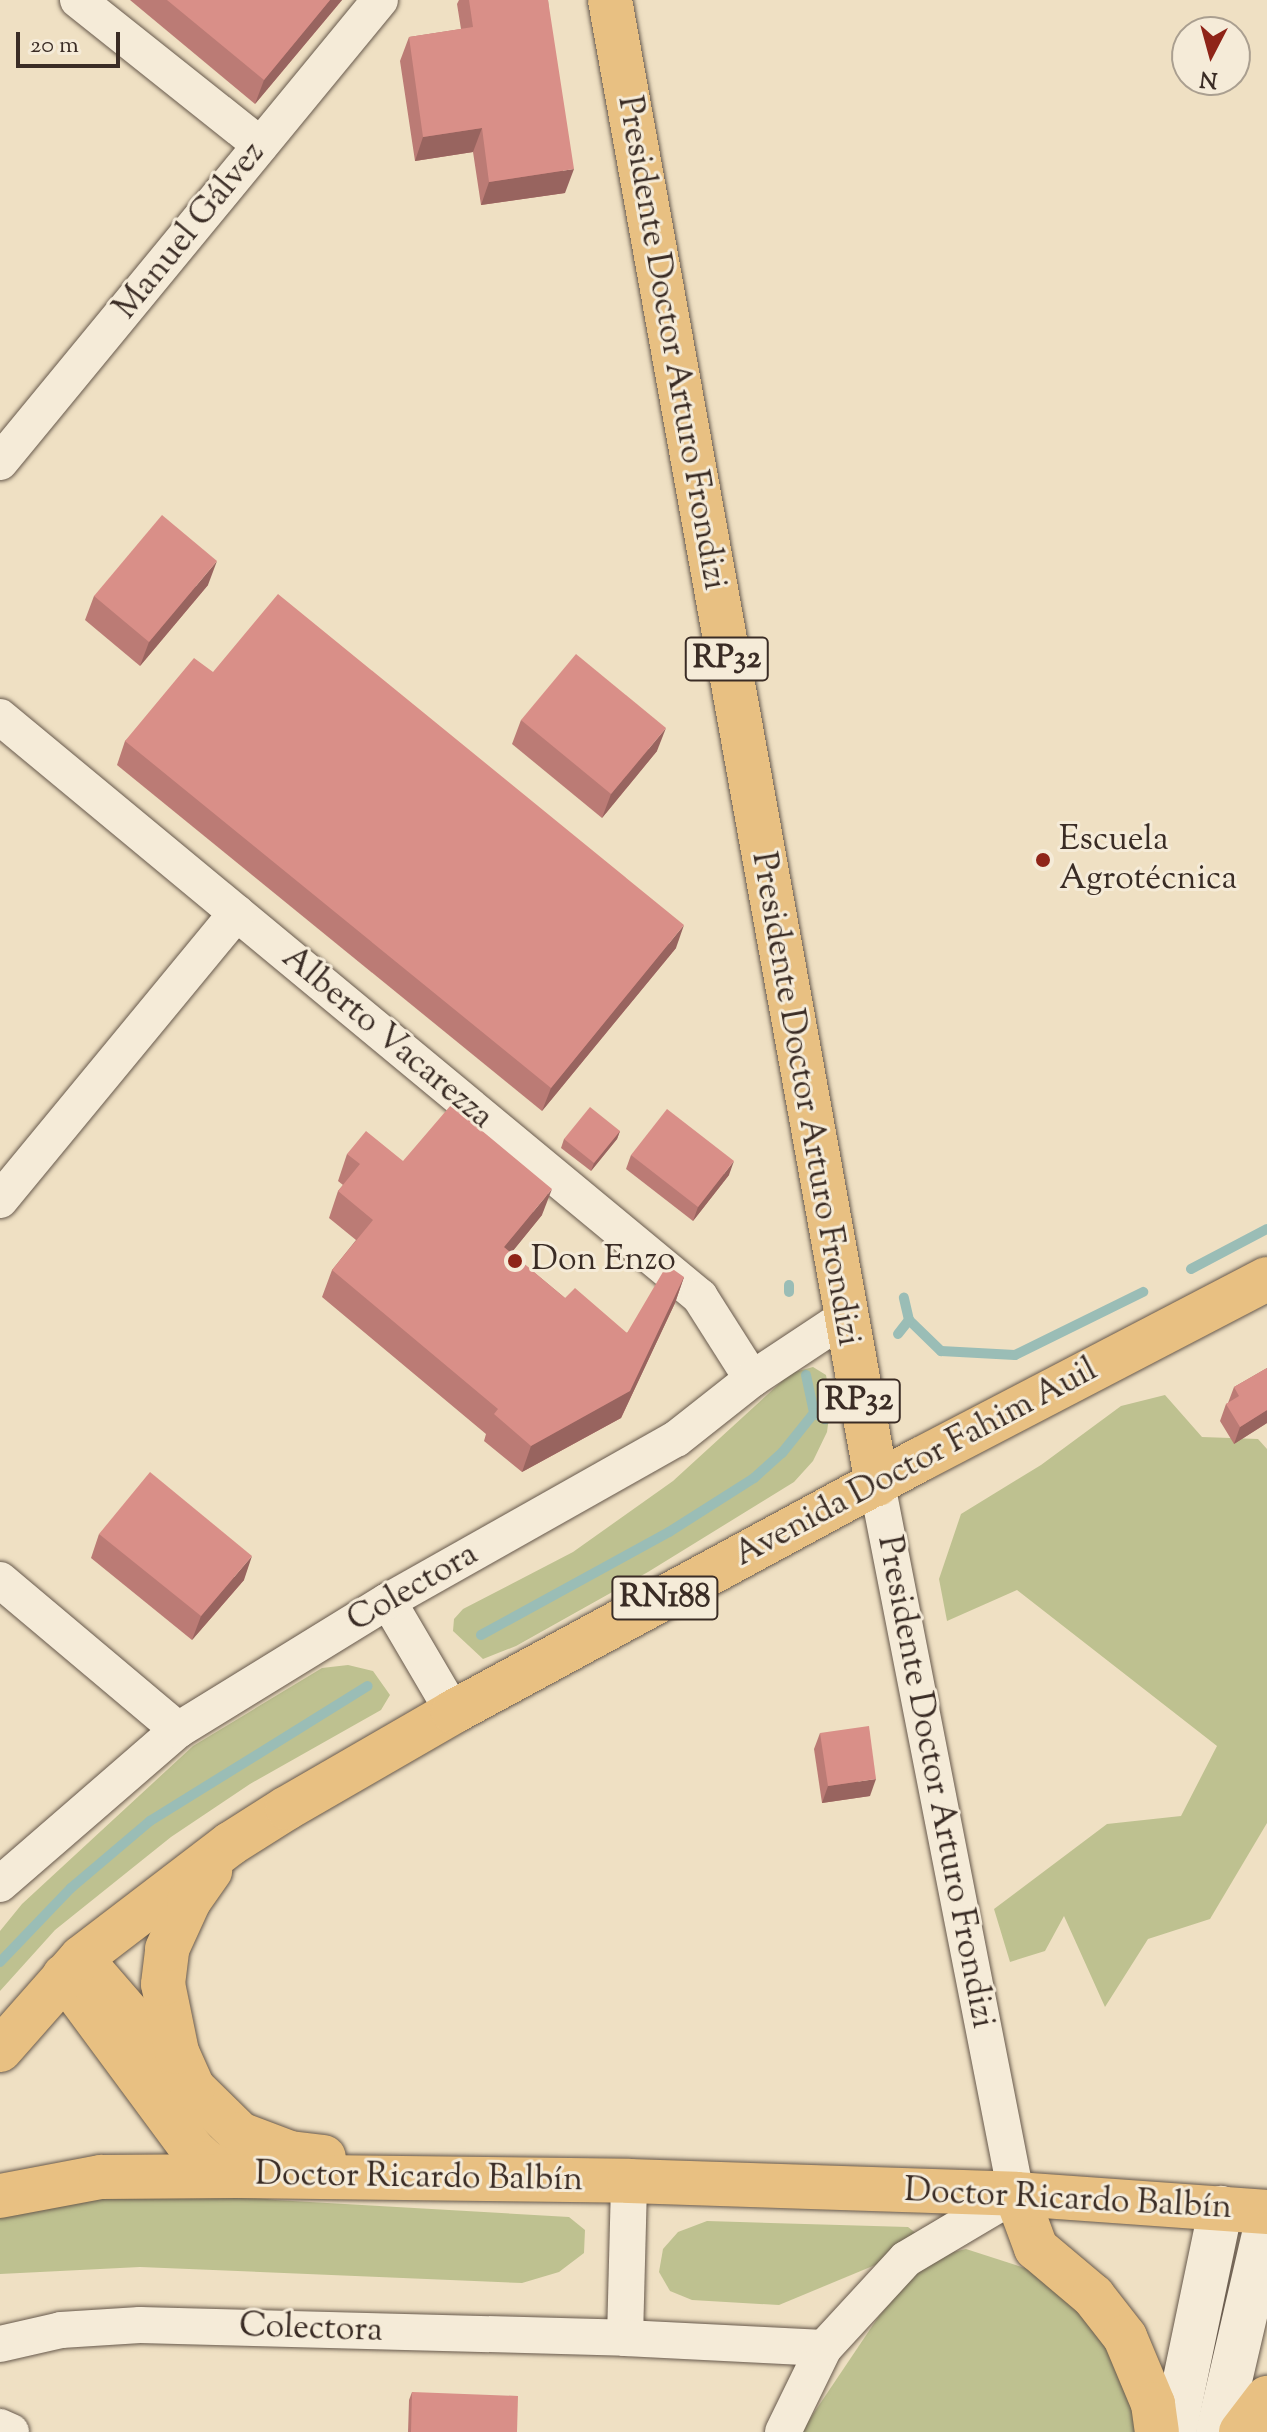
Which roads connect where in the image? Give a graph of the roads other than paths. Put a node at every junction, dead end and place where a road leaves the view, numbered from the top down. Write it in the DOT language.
graph roads {
  1 [pos="78,0"];
  2 [pos="380,0"];
  3 [pos="610,0"];
  4 [pos="260,145"];
  5 [pos="0,462"];
  6 [pos="0,717"];
  7 [pos="237,913"];
  8 [pos="0,1200"];
  9 [pos="1267,1279"];
  10 [pos="844,1318"];
  11 [pos="752,1379"];
  12 [pos="877,1484"];
  13 [pos="0,1580"];
  14 [pos="388,1601"];
  15 [pos="453,1712"];
  16 [pos="178,1730"];
  17 [pos="230,1844"];
  18 [pos="0,1884"];
  19 [pos="72,1967"];
  20 [pos="0,2050"];
  21 [pos="193,2088"];
  22 [pos="237,2176"];
  23 [pos="629,2181"];
  24 [pos="1016,2194"];
  25 [pos="0,2196"];
  26 [pos="1221,2208"];
  27 [pos="1267,2212"];
  28 [pos="1267,2222"];
  29 [pos="625,2338"];
  30 [pos="0,2344"];
  31 [pos="824,2348"];
  32 [pos="1267,2398"];
  33 [pos="0,2427"];
  34 [pos="11,2432"];
  35 [pos="783,2432"];
  36 [pos="1157,2432"];
  37 [pos="1174,2432"];
  38 [pos="1218,2432"];
  39 [pos="1241,2432"];
  1 -- 4 [label="street"];
  2 -- 4 [label="street, Manuel Gálvez"];
  3 -- 10 [label="main road, Presidente Doctor Arturo Frondizi / RP32"];
  4 -- 5 [label="street, Manuel Gálvez"];
  6 -- 7 [label="street, Alberto Vacarezza"];
  7 -- 8 [label="street"];
  7 -- 11 [label="street, Alberto Vacarezza"];
  9 -- 12 [label="main road, Avenida Doctor Fahim Auil / RN188"];
  10 -- 11 [label="street, Colectora"];
  10 -- 12 [label="main road, Presidente Doctor Arturo Frondizi / RP32"];
  11 -- 14 [label="street, Colectora"];
  12 -- 15 [label="main road, Avenida Doctor Fahim Auil / RN188"];
  12 -- 24 [label="street, Presidente Doctor Arturo Frondizi"];
  13 -- 16 [label="street"];
  14 -- 15 [label="street"];
  14 -- 16 [label="street, Colectora"];
  15 -- 17 [label="main road, Avenida Doctor Fahim Auil / RN188"];
  16 -- 18 [label="street, Colectora"];
  17 -- 19 [label="main road, Avenida Doctor Fahim Auil / RN188"];
  17 -- 21 [label="main road"];
  19 -- 20 [label="main road, RN188"];
  19 -- 21 [label="main road, Doctor Ricardo Balbín"];
  19 -- 22 [label="main road, Doctor Ricardo Balbín"];
  21 -- 23 [label="main road, Doctor Ricardo Balbín"];
  22 -- 23 [label="main road, Doctor Ricardo Balbín"];
  22 -- 25 [label="main road"];
  23 -- 24 [label="main road, Doctor Ricardo Balbín"];
  23 -- 29 [label="street"];
  24 -- 26 [label="main road, Doctor Ricardo Balbín"];
  24 -- 31 [label="street"];
  24 -- 36 [label="main road"];
  26 -- 27 [label="main road, Doctor Ricardo Balbín"];
  26 -- 37 [label="main road"];
  28 -- 38 [label="main road"];
  29 -- 30 [label="street, Colectora"];
  29 -- 31 [label="street, Colectora"];
  31 -- 35 [label="street"];
  32 -- 39 [label="main road"];
  33 -- 34 [label="street"];
}
